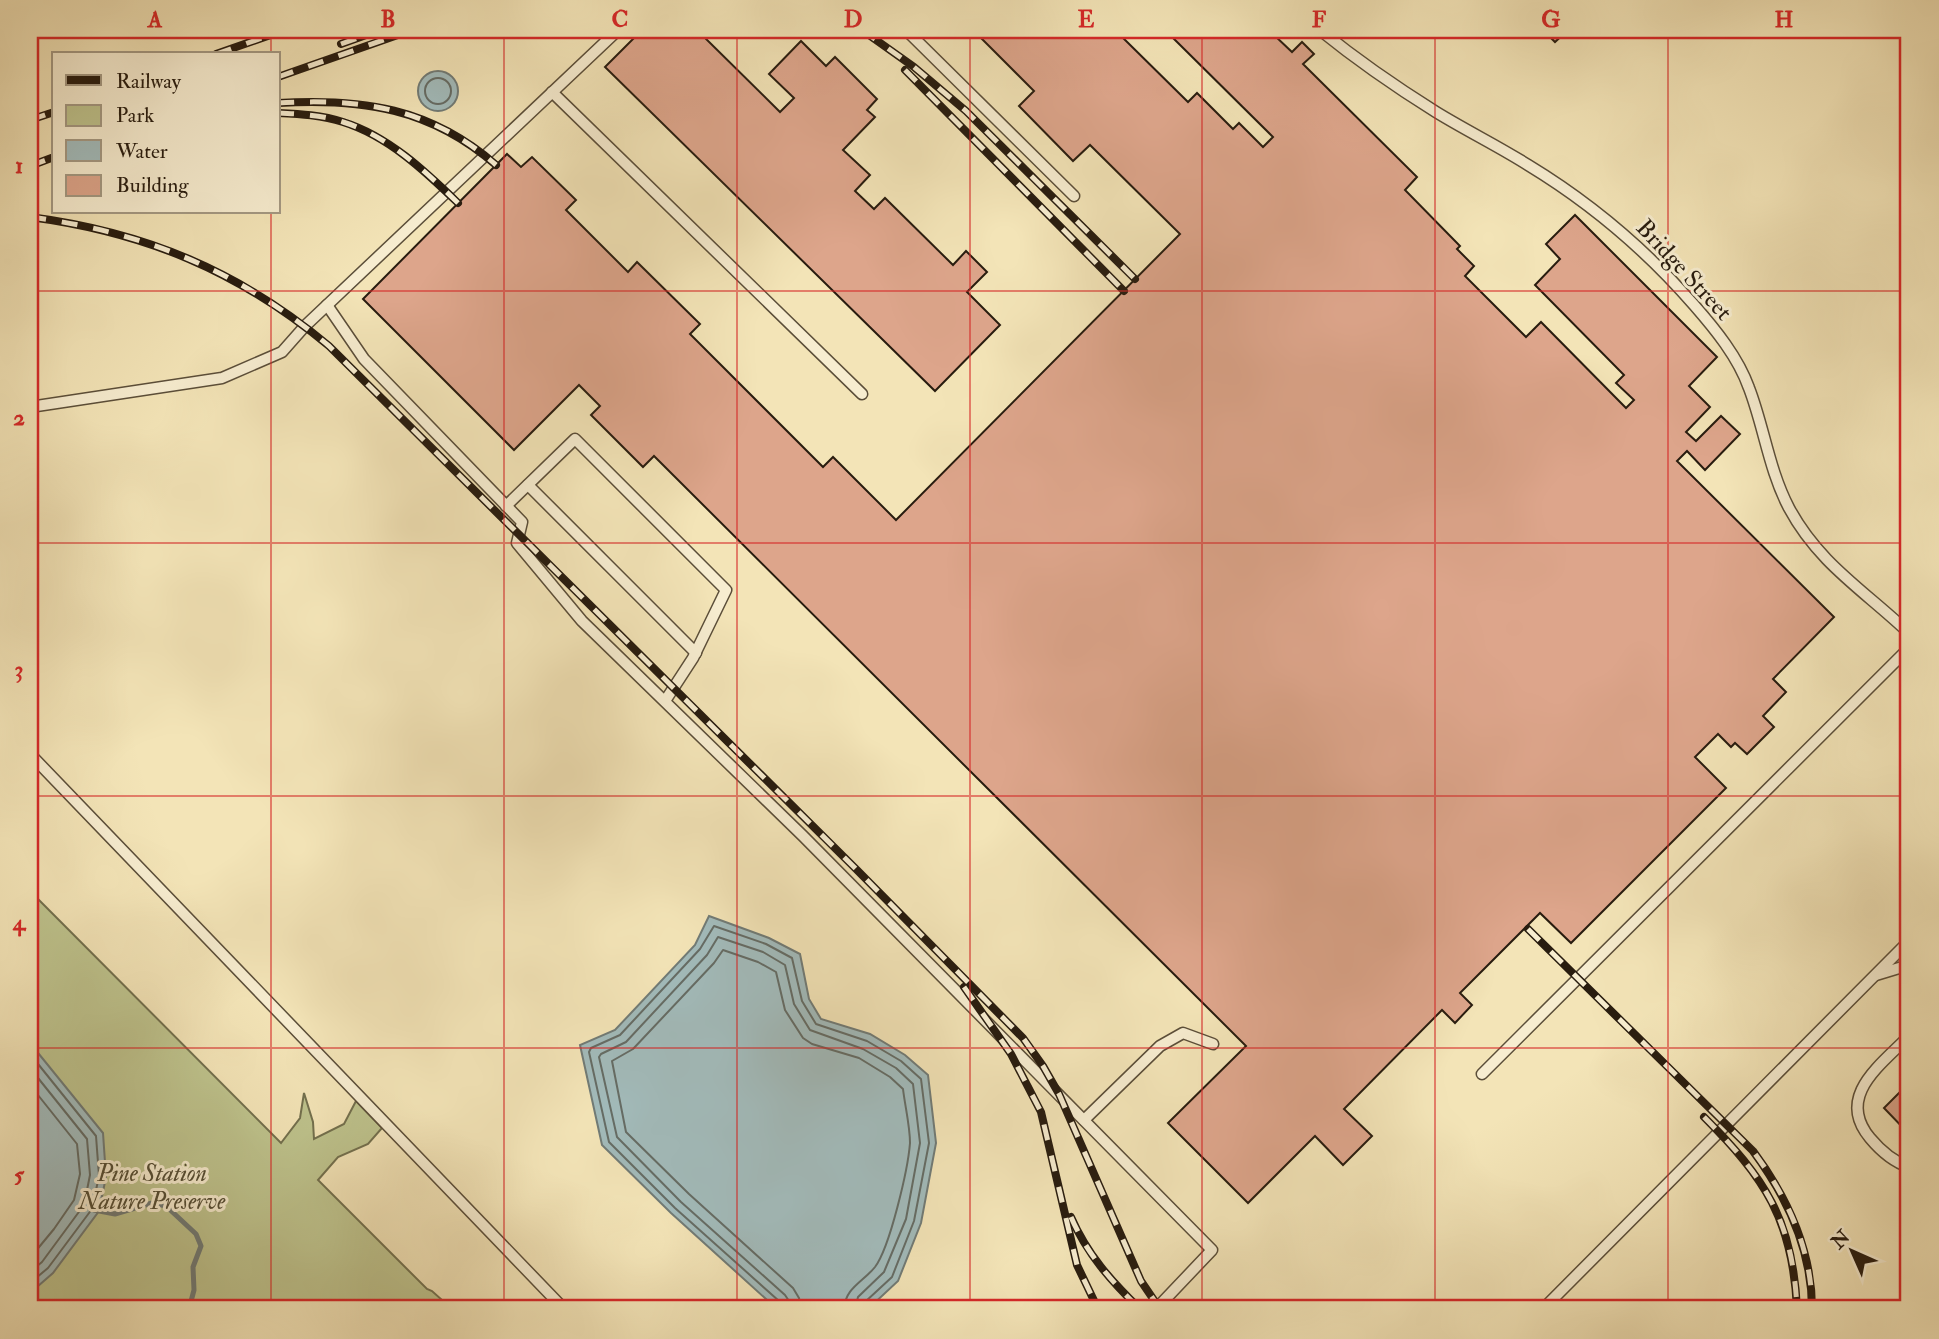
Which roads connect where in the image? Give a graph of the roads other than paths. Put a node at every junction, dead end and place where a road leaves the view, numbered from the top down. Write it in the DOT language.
graph roads {
  1 [pos="618,30"];
  2 [pos="906,30"];
  3 [pos="1320,30"];
  4 [pos="552,92"];
  5 [pos="1074,196"];
  6 [pos="327,305"];
  7 [pos="862,394"];
  8 [pos="30,407"];
  9 [pos="528,485"];
  10 [pos="506,506"];
  11 [pos="1909,633"];
  12 [pos="1909,648"];
  13 [pos="695,653"];
  14 [pos="665,702"];
  15 [pos="30,754"];
  16 [pos="1909,941"];
  17 [pos="1909,965"];
  18 [pos="1875,976"];
  19 [pos="1909,1036"];
  20 [pos="1213,1044"];
  21 [pos="1482,1074"];
  22 [pos="1084,1120"];
  23 [pos="1909,1167"];
  24 [pos="564,1309"];
  25 [pos="1156,1309"];
  26 [pos="1543,1309"];
  1 -- 4 [label="lane"];
  2 -- 5 [label="lane"];
  3 -- 11 [label="lane, Bridge Street"];
  4 -- 6 [label="lane"];
  4 -- 7 [label="lane"];
  6 -- 8 [label="lane"];
  6 -- 10 [label="lane"];
  9 -- 10 [label="lane"];
  9 -- 13 [label="lane"];
  9 -- 13 [label="lane"];
  10 -- 14 [label="lane"];
  12 -- 21 [label="lane"];
  13 -- 14 [label="lane"];
  14 -- 22 [label="lane"];
  15 -- 24 [label="lane"];
  16 -- 18 [label="lane"];
  17 -- 18 [label="lane"];
  18 -- 26 [label="lane"];
  19 -- 23 [label="lane"];
  20 -- 22 [label="lane"];
  22 -- 25 [label="lane"];
}
